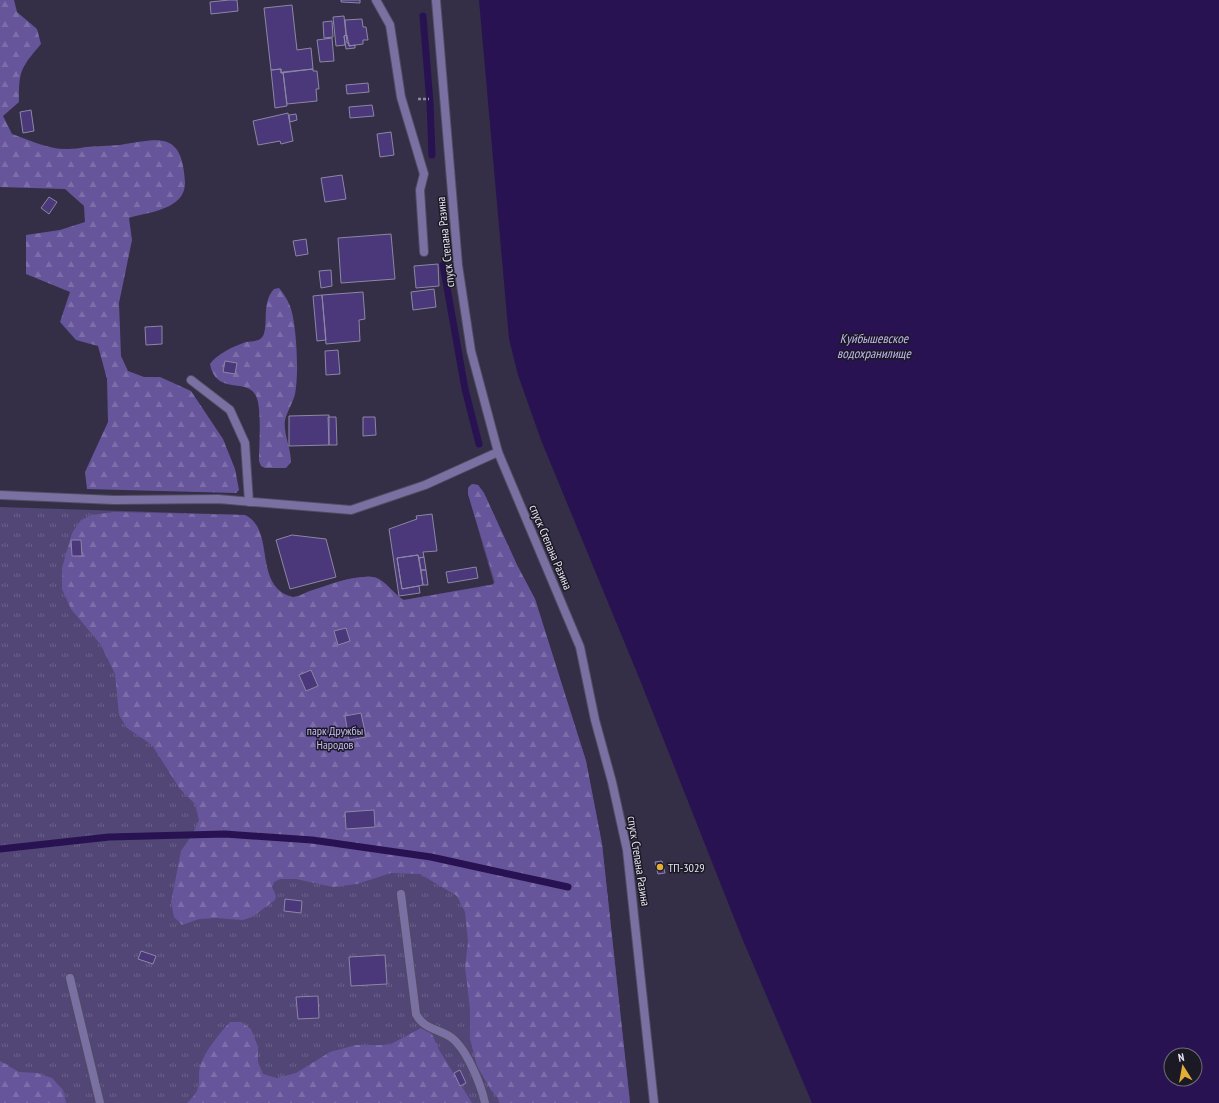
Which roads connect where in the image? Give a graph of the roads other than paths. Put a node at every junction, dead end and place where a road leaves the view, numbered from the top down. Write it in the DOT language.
graph roads {
  1 [pos="376,0"];
  2 [pos="436,0"];
  3 [pos="424,252"];
  4 [pos="191,380"];
  5 [pos="498,452"];
  6 [pos="0,495"];
  7 [pos="249,502"];
  8 [pos="401,894"];
  9 [pos="70,978"];
  10 [pos="100,1103"];
  11 [pos="485,1103"];
  12 [pos="654,1103"];
  1 -- 3 [label="street"];
  2 -- 5 [label="street, спуск Степана Разина"];
  4 -- 7 [label="street"];
  5 -- 7 [label="street"];
  5 -- 12 [label="street, спуск Степана Разина"];
  6 -- 7 [label="street"];
  8 -- 11 [label="street"];
  9 -- 10 [label="street"];
}
